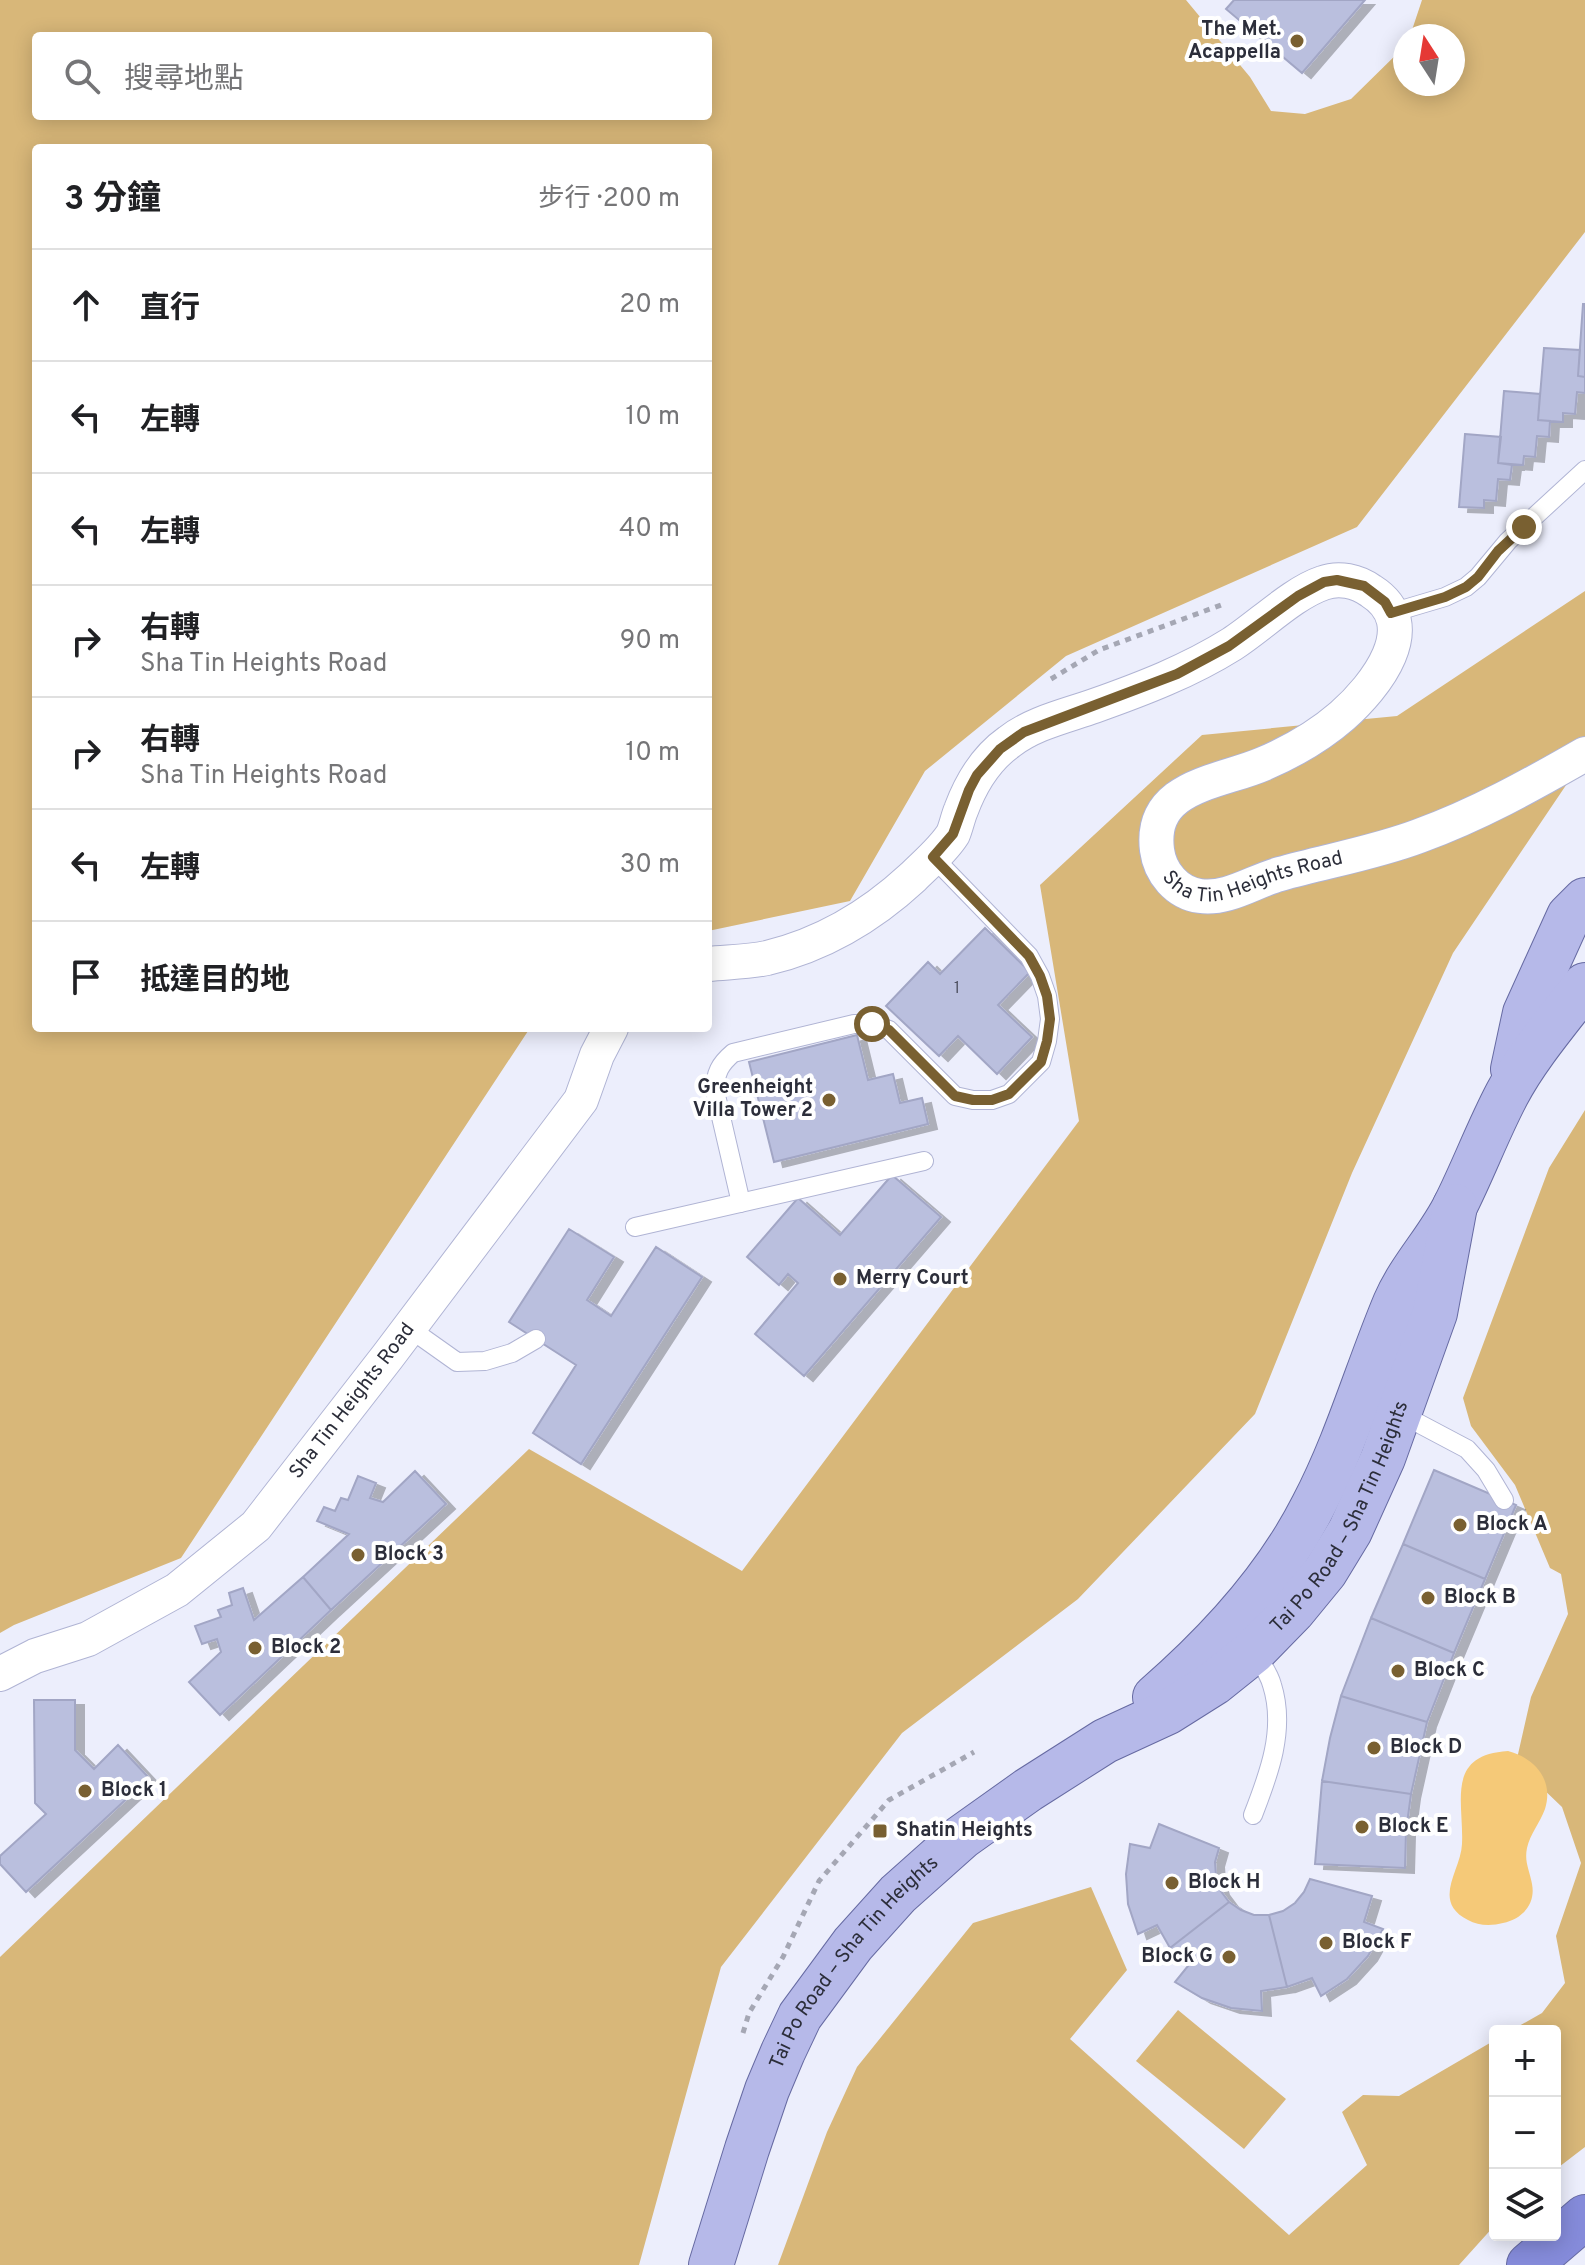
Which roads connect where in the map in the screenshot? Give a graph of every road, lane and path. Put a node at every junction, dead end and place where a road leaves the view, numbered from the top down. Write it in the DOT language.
graph roads {
  1 [pos="1585,470"];
  2 [pos="1391,613"];
  3 [pos="1585,754"];
  4 [pos="933,857"];
  5 [pos="1585,900"];
  6 [pos="712,964"];
  7 [pos="1585,985"];
  8 [pos="609,1032"];
  9 [pos="1509,1091"];
  10 [pos="924,1161"];
  11 [pos="741,1203"];
  12 [pos="1455,1206"];
  13 [pos="635,1227"];
  14 [pos="409,1328"];
  15 [pos="536,1339"];
  16 [pos="1399,1413"];
  17 [pos="1504,1500"];
  18 [pos="1331,1520"];
  19 [pos="1254,1651"];
  20 [pos="0,1674"];
  21 [pos="1105,1741"];
  22 [pos="974,1752"];
  23 [pos="1253,1815"];
  24 [pos="749,2013"];
  25 [pos="1585,2217"];
  26 [pos="711,2265"];
  27 [pos="1529,2265"];
  1 -- 2 [label="lane"];
  2 -- 3 [label="street, Sha Tin Heights Road"];
  2 -- 4 [label="street"];
  4 -- 6 [label="street"];
  4 -- 11 [label="lane"];
  5 -- 9 [label="main road"];
  7 -- 9 [label="main road, Tai Po Road – Sha Tin Heights"];
  8 -- 14 [label="street, Sha Tin Heights Road"];
  9 -- 12 [label="main road, Tai Po Road – Sha Tin Heights"];
  10 -- 11 [label="lane"];
  11 -- 13 [label="lane"];
  12 -- 16 [label="main road, Tai Po Road – Sha Tin Heights"];
  12 -- 18 [label="main road, Tai Po Road – Sha Tin Heights"];
  14 -- 15 [label="lane"];
  14 -- 20 [label="street, Sha Tin Heights Road"];
  16 -- 17 [label="lane"];
  16 -- 18 [label="main road, Tai Po Road – Sha Tin Heights"];
  18 -- 19 [label="main road, Tai Po Road – Sha Tin Heights"];
  18 -- 21 [label="main road, Tai Po Road – Sha Tin Heights"];
  19 -- 21 [label="main road, Tai Po Road – Sha Tin Heights"];
  19 -- 23 [label="lane"];
  21 -- 26 [label="main road, Tai Po Road – Sha Tin Heights"];
  22 -- 24 [label="path"];
  25 -- 27 [label="highway"];
}
